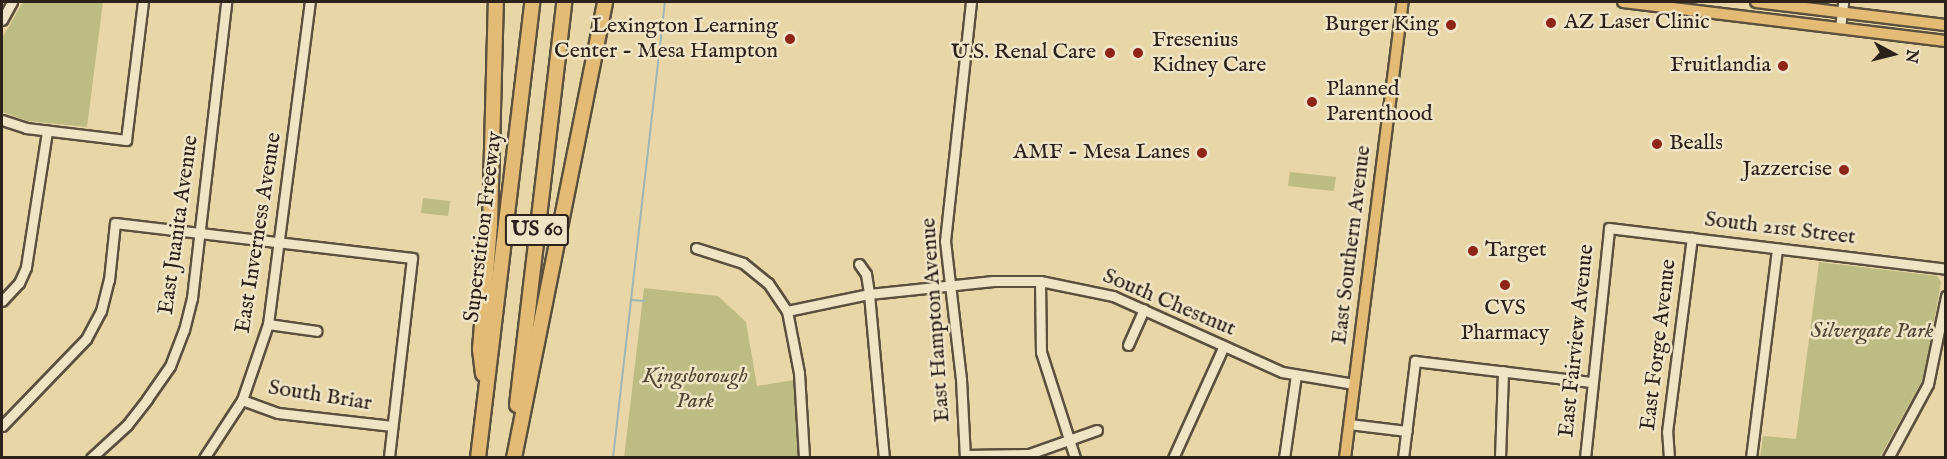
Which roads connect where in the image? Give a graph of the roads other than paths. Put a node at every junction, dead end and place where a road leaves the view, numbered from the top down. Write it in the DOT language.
graph roads {
  1 [pos="12,2"];
  2 [pos="143,2"];
  3 [pos="226,2"];
  4 [pos="310,2"];
  5 [pos="496,2"];
  6 [pos="532,2"];
  7 [pos="564,2"];
  8 [pos="605,2"];
  9 [pos="971,2"];
  10 [pos="1403,2"];
  11 [pos="1623,2"];
  12 [pos="1756,2"];
  13 [pos="1843,7"];
  14 [pos="2,20"];
  15 [pos="1946,25"];
  16 [pos="1840,28"];
  17 [pos="1946,41"];
  18 [pos="2,120"];
  19 [pos="47,131"];
  20 [pos="1609,228"];
  21 [pos="199,232"];
  22 [pos="1692,238"];
  23 [pos="281,242"];
  24 [pos="696,248"];
  25 [pos="1777,249"];
  26 [pos="859,264"];
  27 [pos="1946,269"];
  28 [pos="1040,281"];
  29 [pos="950,286"];
  30 [pos="869,294"];
  31 [pos="1946,296"];
  32 [pos="2,301"];
  33 [pos="1144,309"];
  34 [pos="787,311"];
  35 [pos="268,324"];
  36 [pos="317,331"];
  37 [pos="1128,345"];
  38 [pos="1223,348"];
  39 [pos="1503,371"];
  40 [pos="1296,375"];
  41 [pos="1591,382"];
  42 [pos="1354,384"];
  43 [pos="485,397"];
  44 [pos="242,400"];
  45 [pos="1349,424"];
  46 [pos="2,426"];
  47 [pos="392,426"];
  48 [pos="1097,430"];
  49 [pos="1407,431"];
  50 [pos="1070,440"];
  51 [pos="965,456"];
  52 [pos="91,458"];
  53 [pos="204,458"];
  54 [pos="389,458"];
  55 [pos="478,458"];
  56 [pos="513,458"];
  57 [pos="804,458"];
  58 [pos="884,458"];
  59 [pos="1075,458"];
  60 [pos="1173,458"];
  61 [pos="1284,458"];
  62 [pos="1345,458"];
  63 [pos="1403,458"];
  64 [pos="1500,458"];
  65 [pos="1585,458"];
  66 [pos="1669,458"];
  67 [pos="1751,458"];
  68 [pos="1888,458"];
  1 -- 14 [label="street"];
  2 -- 19 [label="street"];
  3 -- 21 [label="street, East Juanita Avenue"];
  4 -- 23 [label="street, East Inverness Avenue"];
  5 -- 43 [label="highway"];
  6 -- 43 [label="highway, Superstition Freeway / US 60"];
  7 -- 56 [label="highway, US 60"];
  8 -- 56 [label="highway"];
  9 -- 29 [label="street, East Hampton Avenue"];
  10 -- 42 [label="main road, East Southern Avenue"];
  11 -- 16 [label="main road"];
  12 -- 13 [label="main road"];
  13 -- 15 [label="main road"];
  13 -- 16 [label="street"];
  16 -- 17 [label="main road"];
  18 -- 19 [label="street"];
  19 -- 32 [label="street"];
  20 -- 22 [label="street, South 21st Street"];
  20 -- 41 [label="street, East Fairview Avenue"];
  21 -- 23 [label="street"];
  21 -- 46 [label="street"];
  21 -- 52 [label="street, East Juanita Avenue"];
  22 -- 25 [label="street, South 21st Street"];
  22 -- 66 [label="street, East Forge Avenue"];
  23 -- 35 [label="street, East Inverness Avenue"];
  23 -- 47 [label="street"];
  24 -- 34 [label="street"];
  25 -- 27 [label="street, South 21st Street"];
  25 -- 67 [label="street"];
  26 -- 30 [label="street"];
  28 -- 29 [label="street, South Chestnut"];
  28 -- 33 [label="street, South Chestnut"];
  28 -- 50 [label="street"];
  29 -- 30 [label="street, South Chestnut"];
  29 -- 51 [label="street, East Hampton Avenue"];
  30 -- 34 [label="street, South Chestnut"];
  30 -- 58 [label="street"];
  31 -- 68 [label="street"];
  33 -- 37 [label="street"];
  33 -- 38 [label="street, South Chestnut"];
  34 -- 57 [label="street"];
  35 -- 36 [label="street"];
  35 -- 44 [label="street, East Inverness Avenue"];
  38 -- 40 [label="street, South Chestnut"];
  38 -- 60 [label="street"];
  39 -- 41 [label="street"];
  39 -- 49 [label="street"];
  39 -- 64 [label="street"];
  40 -- 42 [label="street, South Chestnut"];
  40 -- 61 [label="street"];
  41 -- 65 [label="street, East Fairview Avenue"];
  42 -- 45 [label="main road, East Southern Avenue"];
  43 -- 55 [label="highway, Superstition Freeway / US 60"];
  44 -- 47 [label="street, South Briar"];
  44 -- 53 [label="street, East Inverness Avenue"];
  45 -- 49 [label="street"];
  45 -- 62 [label="main road, East Southern Avenue"];
  47 -- 54 [label="street"];
  48 -- 50 [label="street"];
  49 -- 63 [label="street"];
  50 -- 51 [label="street"];
  50 -- 59 [label="street"];
}
